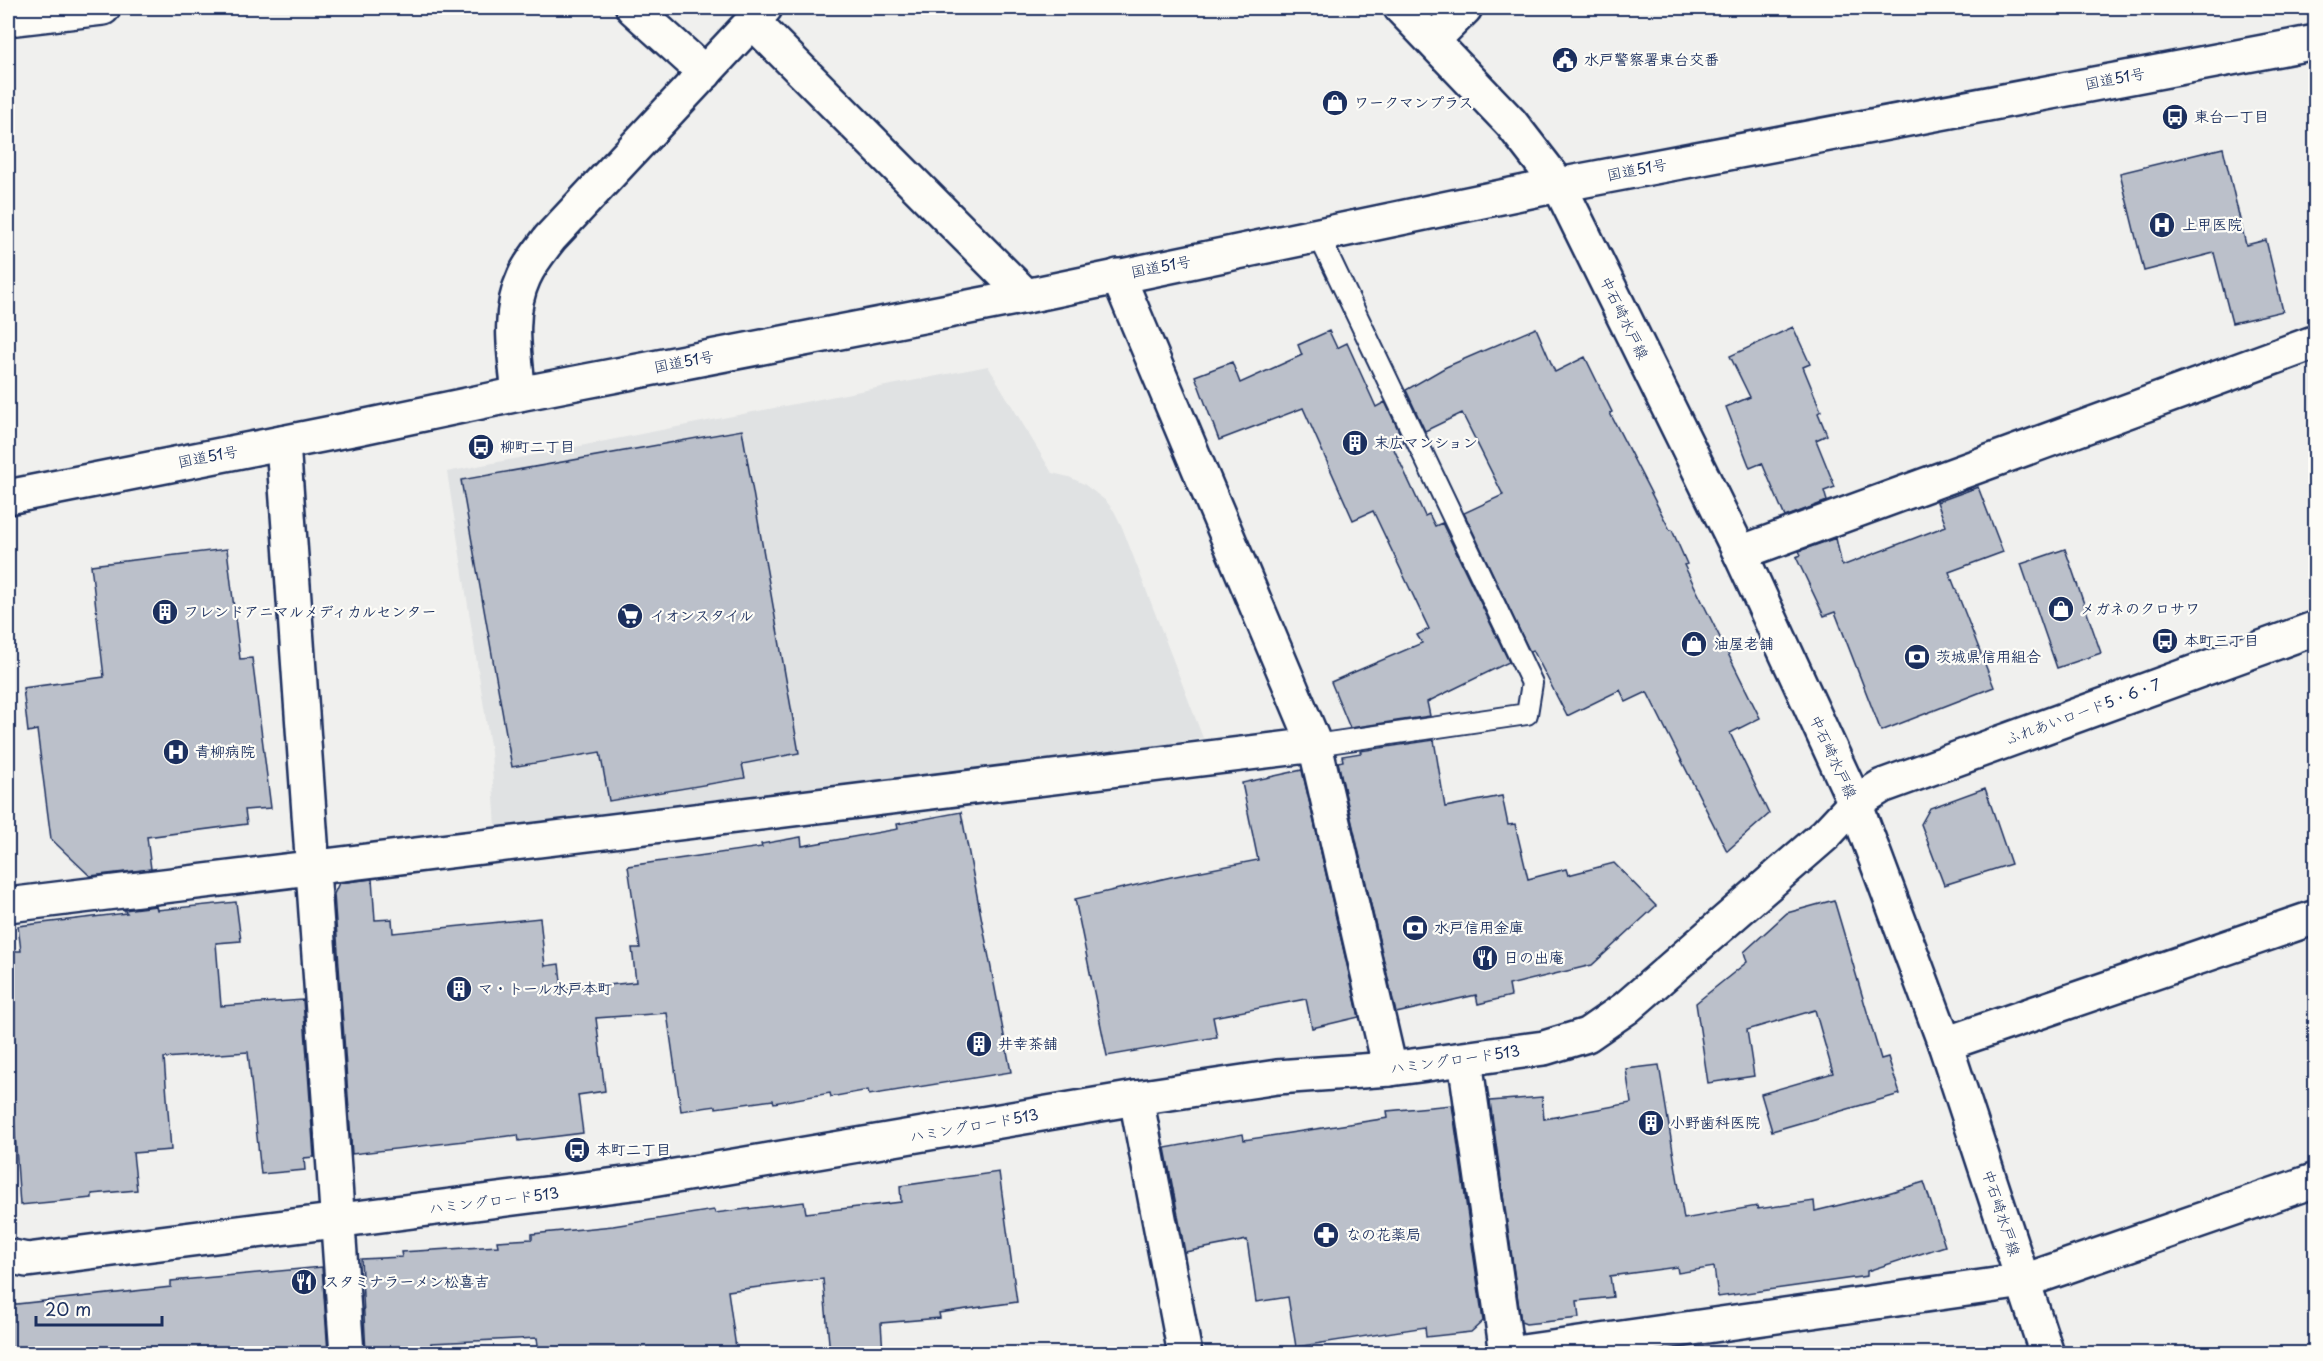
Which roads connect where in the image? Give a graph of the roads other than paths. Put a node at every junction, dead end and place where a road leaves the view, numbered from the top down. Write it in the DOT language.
graph roads {
  1 [pos="103,8"];
  2 [pos="633,8"];
  3 [pos="1401,8"];
  4 [pos="1465,8"];
  5 [pos="759,14"];
  6 [pos="8,19"];
  7 [pos="1433,40"];
  8 [pos="2316,42"];
  9 [pos="705,73"];
  10 [pos="1559,185"];
  11 [pos="1319,236"];
  12 [pos="1118,276"];
  13 [pos="1026,296"];
  14 [pos="2316,342"];
  15 [pos="519,394"];
  16 [pos="282,443"];
  17 [pos="8,497"];
  18 [pos="1740,553"];
  19 [pos="2316,628"];
  20 [pos="1315,746"];
  21 [pos="1855,803"];
  22 [pos="312,868"];
  23 [pos="8,905"];
  24 [pos="2316,917"];
  25 [pos="1945,1044"];
  26 [pos="1465,1060"];
  27 [pos="1390,1070"];
  28 [pos="1136,1098"];
  29 [pos="2316,1180"];
  30 [pos="336,1222"];
  31 [pos="8,1256"];
  32 [pos="2024,1281"];
  33 [pos="1675,1342"];
  34 [pos="347,1353"];
  35 [pos="1185,1353"];
  36 [pos="1508,1353"];
  37 [pos="2048,1353"];
  1 -- 6 [label="main road"];
  2 -- 9 [label="main road"];
  3 -- 7 [label="main road, 中石崎水戸線"];
  4 -- 7 [label="main road"];
  5 -- 9 [label="main road"];
  5 -- 13 [label="main road"];
  7 -- 10 [label="main road, 中石崎水戸線"];
  8 -- 10 [label="main road, 国道51号"];
  9 -- 15 [label="main road"];
  10 -- 11 [label="main road, 国道51号"];
  10 -- 18 [label="main road, 中石崎水戸線"];
  11 -- 12 [label="main road, 国道51号"];
  11 -- 20 [label="lane"];
  12 -- 13 [label="main road, 国道51号"];
  12 -- 20 [label="main road"];
  13 -- 15 [label="main road, 国道51号"];
  14 -- 18 [label="main road"];
  15 -- 16 [label="main road, 国道51号"];
  16 -- 17 [label="main road, 国道51号"];
  16 -- 22 [label="main road"];
  18 -- 21 [label="main road, 中石崎水戸線"];
  19 -- 21 [label="main road, ふれあいロード5・6・7"];
  20 -- 22 [label="main road"];
  20 -- 27 [label="main road"];
  21 -- 25 [label="main road, 中石崎水戸線"];
  21 -- 26 [label="main road, ハミングロード513"];
  22 -- 23 [label="main road"];
  22 -- 30 [label="main road"];
  24 -- 25 [label="main road"];
  25 -- 32 [label="main road, 中石崎水戸線"];
  26 -- 27 [label="main road, ハミングロード513"];
  26 -- 36 [label="main road"];
  27 -- 28 [label="main road, ハミングロード513"];
  28 -- 30 [label="main road, ハミングロード513"];
  28 -- 35 [label="main road"];
  29 -- 32 [label="main road"];
  30 -- 31 [label="main road, ハミングロード513"];
  30 -- 34 [label="main road"];
  32 -- 33 [label="main road"];
  32 -- 37 [label="main road, 中石崎水戸線"];
  33 -- 36 [label="main road"];
}
